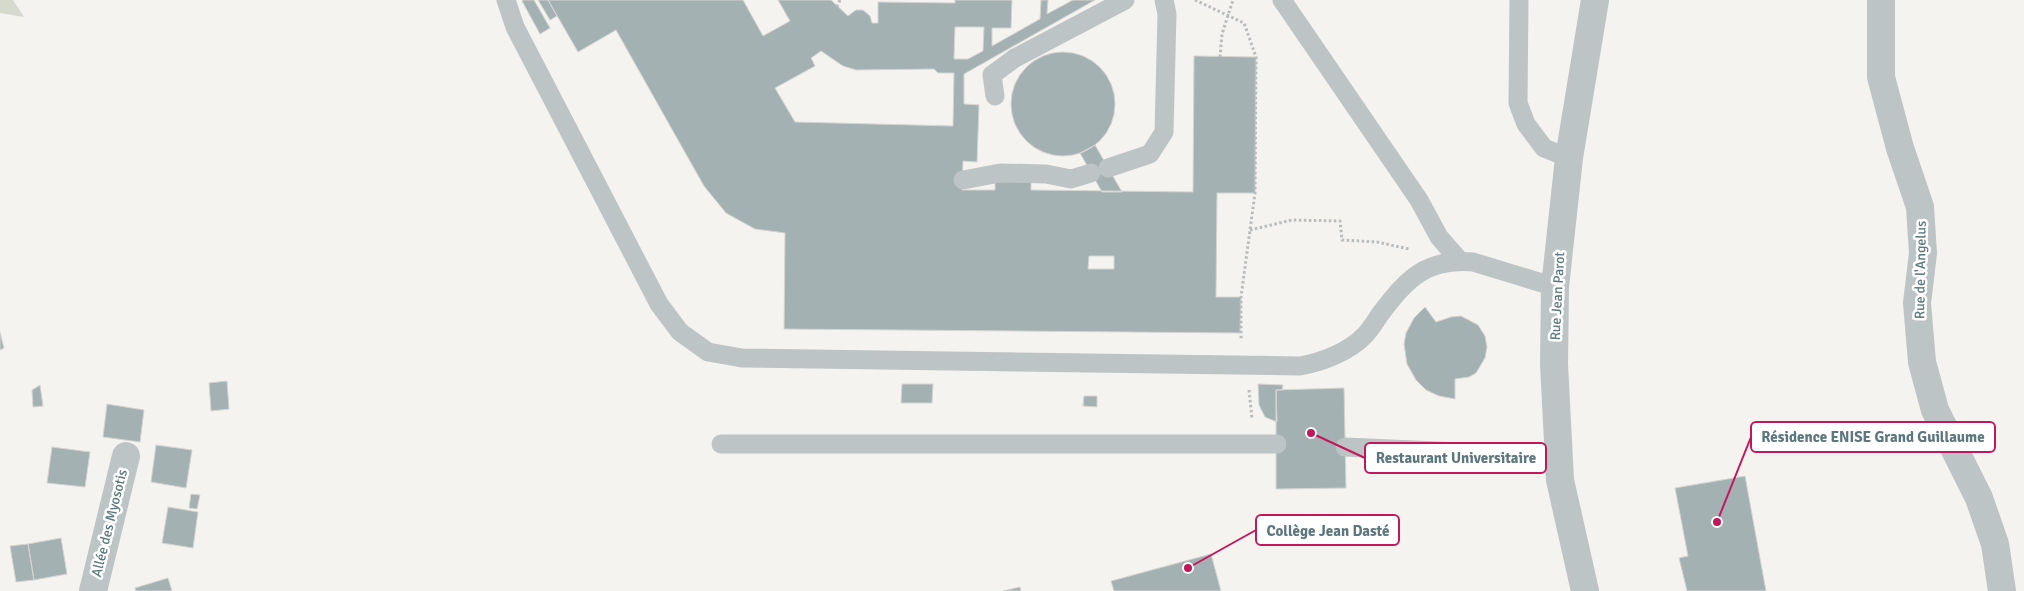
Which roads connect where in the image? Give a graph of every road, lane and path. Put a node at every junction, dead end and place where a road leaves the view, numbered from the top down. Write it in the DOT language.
graph roads {
  1 [pos="506,0"];
  2 [pos="840,0"];
  3 [pos="1125,0"];
  4 [pos="1164,0"];
  5 [pos="1195,0"];
  6 [pos="1233,0"];
  7 [pos="1282,0"];
  8 [pos="1519,0"];
  9 [pos="1596,0"];
  10 [pos="1880,0"];
  11 [pos="836,7"];
  12 [pos="1227,15"];
  13 [pos="1220,57"];
  14 [pos="995,96"];
  15 [pos="1569,158"];
  16 [pos="963,180"];
  17 [pos="1250,230"];
  18 [pos="1377,242"];
  19 [pos="1460,261"];
  20 [pos="1555,287"];
  21 [pos="1240,333"];
  22 [pos="1249,385"];
  23 [pos="1252,415"];
  24 [pos="720,444"];
  25 [pos="1277,444"];
  26 [pos="1345,447"];
  27 [pos="1559,454"];
  28 [pos="126,456"];
  29 [pos="93,591"];
  30 [pos="1584,591"];
  31 [pos="2002,591"];
  1 -- 19 [label="lane"];
  2 -- 11 [label="path"];
  3 -- 14 [label="lane"];
  4 -- 16 [label="lane"];
  5 -- 12 [label="path"];
  6 -- 12 [label="path"];
  7 -- 19 [label="lane"];
  8 -- 15 [label="lane"];
  9 -- 15 [label="street, Rue Jean Parot"];
  10 -- 31 [label="street, Rue de l'Angelus"];
  12 -- 13 [label="path"];
  12 -- 17 [label="path"];
  15 -- 20 [label="street, Rue Jean Parot"];
  17 -- 18 [label="path"];
  17 -- 21 [label="path"];
  19 -- 20 [label="lane"];
  20 -- 27 [label="street, Rue Jean Parot"];
  22 -- 23 [label="path"];
  24 -- 25 [label="lane"];
  26 -- 27 [label="lane"];
  27 -- 30 [label="street, Rue Jean Parot"];
  28 -- 29 [label="street, Allée des Myosotis"];
}
